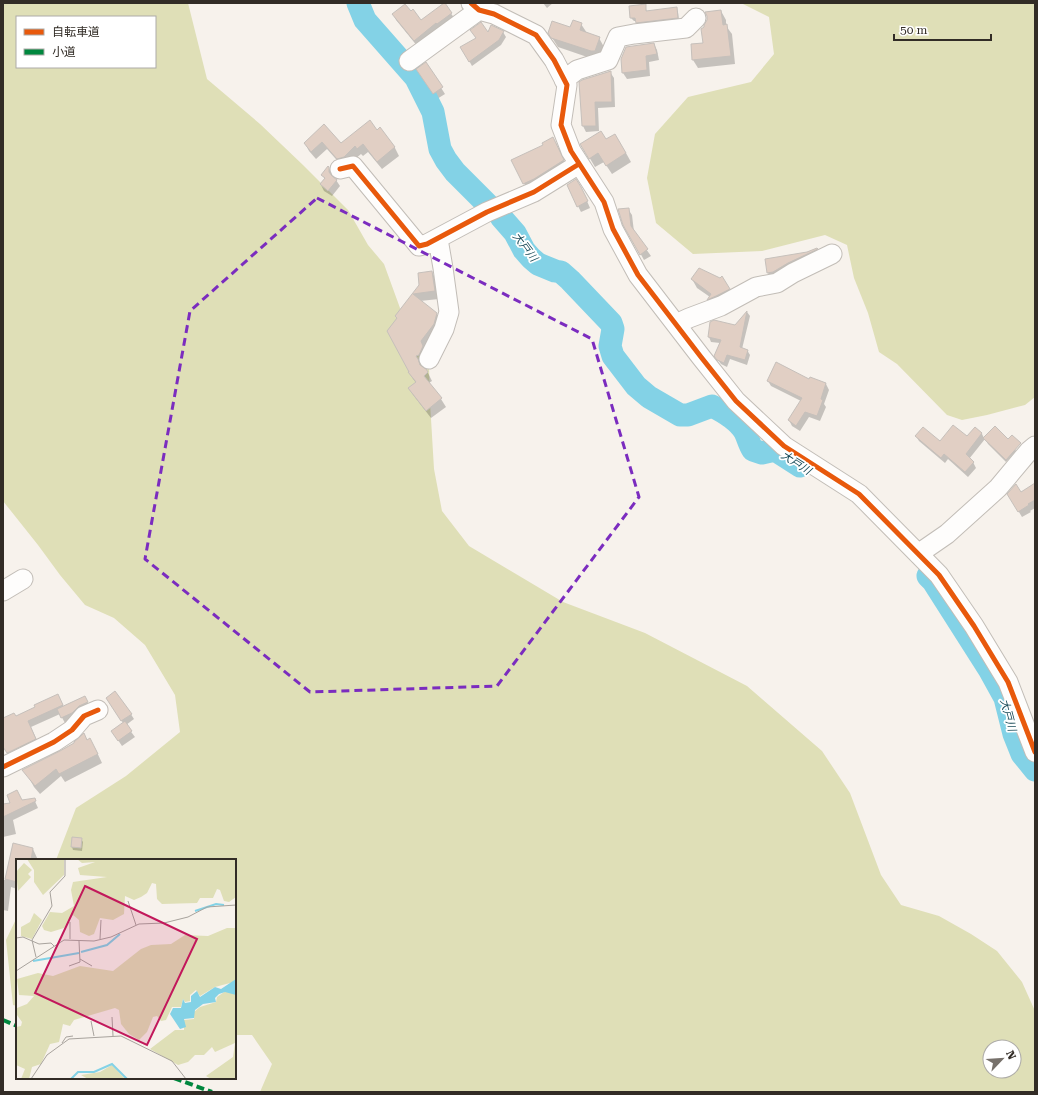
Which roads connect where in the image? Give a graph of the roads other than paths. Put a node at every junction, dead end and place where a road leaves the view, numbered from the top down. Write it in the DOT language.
graph roads {
  1 [pos="475,6"];
  2 [pos="696,18"];
  3 [pos="409,61"];
  4 [pos="564,80"];
  5 [pos="580,164"];
  6 [pos="340,169"];
  7 [pos="438,239"];
  8 [pos="832,254"];
  9 [pos="676,324"];
  10 [pos="429,359"];
  11 [pos="1035,446"];
  12 [pos="918,554"];
  13 [pos="23,579"];
  14 [pos="3,591"];
  15 [pos="98,710"];
  16 [pos="1035,752"];
  17 [pos="3,767"];
  1 -- 3 [label="street"];
  1 -- 4 [label="street"];
  2 -- 4 [label="street"];
  4 -- 5 [label="street"];
  5 -- 7 [label="street"];
  5 -- 9 [label="street"];
  6 -- 7 [label="street"];
  7 -- 10 [label="street"];
  8 -- 9 [label="street"];
  9 -- 12 [label="street"];
  11 -- 12 [label="street"];
  12 -- 16 [label="street"];
  13 -- 14 [label="street"];
  15 -- 17 [label="street"];
}
